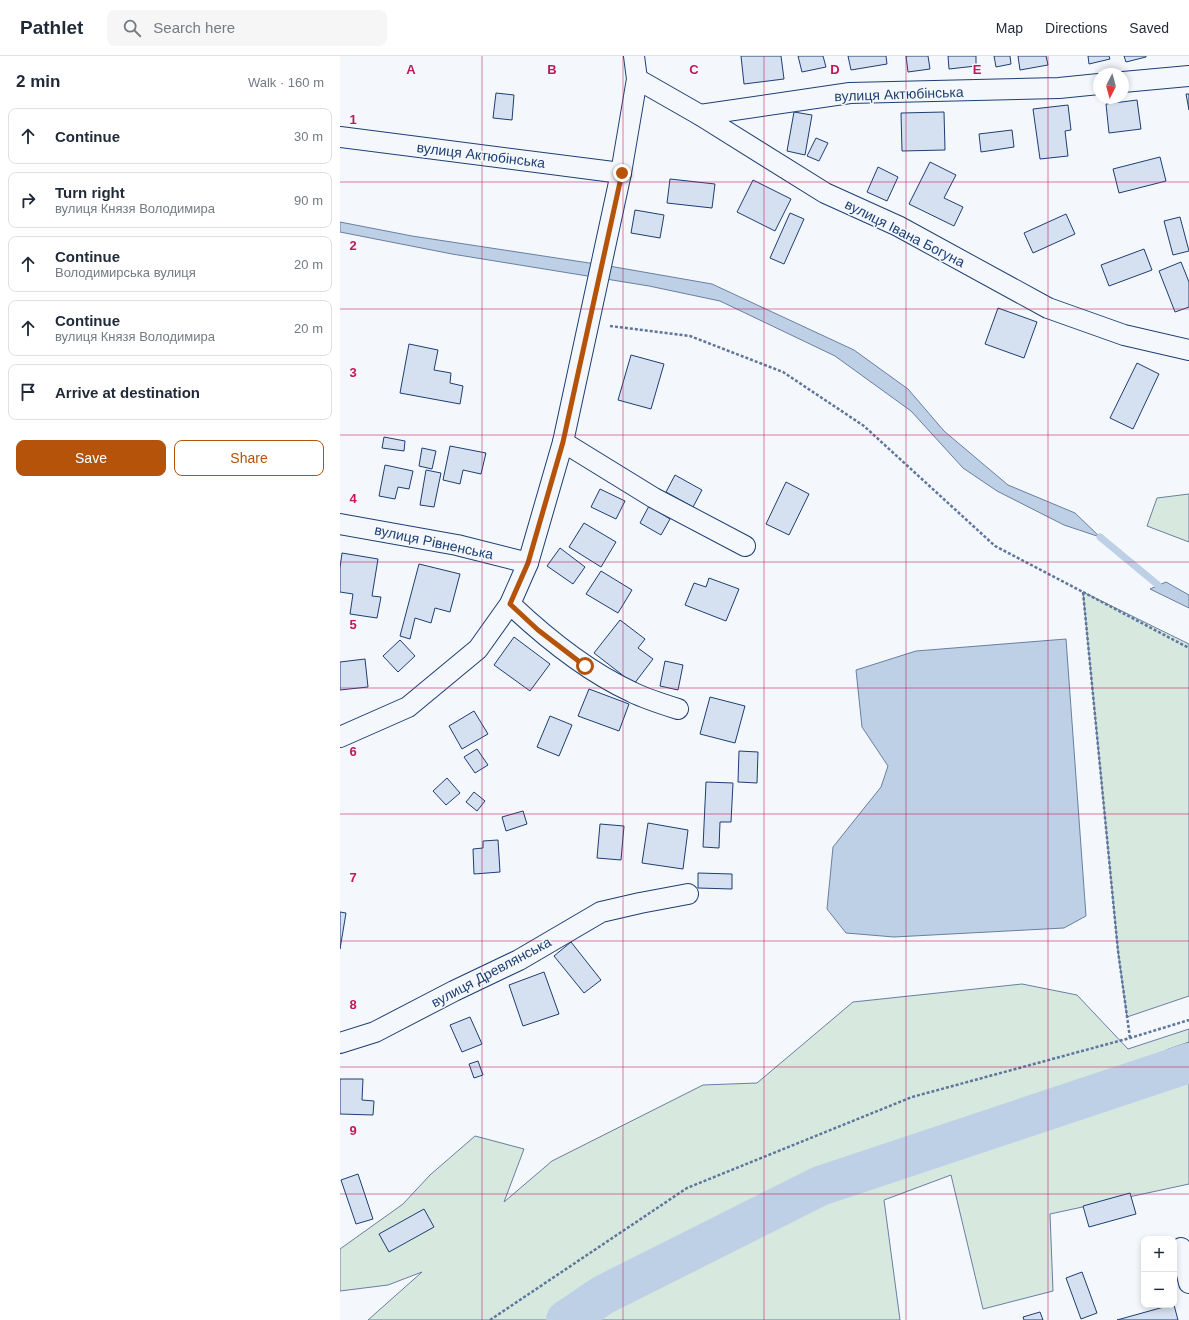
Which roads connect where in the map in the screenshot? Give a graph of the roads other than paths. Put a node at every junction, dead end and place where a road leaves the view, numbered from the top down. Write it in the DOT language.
graph roads {
  1 [pos="634,56"];
  2 [pos="1189,76"];
  3 [pos="637,79"];
  4 [pos="1129,81"];
  5 [pos="1093,85"];
  6 [pos="700,115"];
  7 [pos="340,137"];
  8 [pos="622,173"];
  9 [pos="1189,350"];
  10 [pos="563,442"];
  11 [pos="340,524"];
  12 [pos="745,546"];
  13 [pos="528,563"];
  14 [pos="510,604"];
  15 [pos="678,710"];
  16 [pos="340,737"];
  17 [pos="688,894"];
  18 [pos="340,1043"];
  19 [pos="1181,1248"];
  20 [pos="1189,1283"];
  1 -- 3 [label="street"];
  2 -- 4 [label="street"];
  3 -- 6 [label="street, вулиця Івана Богуна"];
  3 -- 8 [label="street"];
  5 -- 6 [label="street, вулиця Актюбінська"];
  6 -- 9 [label="street, вулиця Івана Богуна"];
  7 -- 8 [label="street, вулиця Актюбінська"];
  8 -- 10 [label="street"];
  10 -- 12 [label="street"];
  10 -- 13 [label="street"];
  11 -- 13 [label="street, вулиця Рівненська"];
  13 -- 14 [label="street"];
  14 -- 15 [label="street"];
  14 -- 16 [label="street"];
  17 -- 18 [label="street, вулиця Древлянська"];
  19 -- 20 [label="street"];
}
